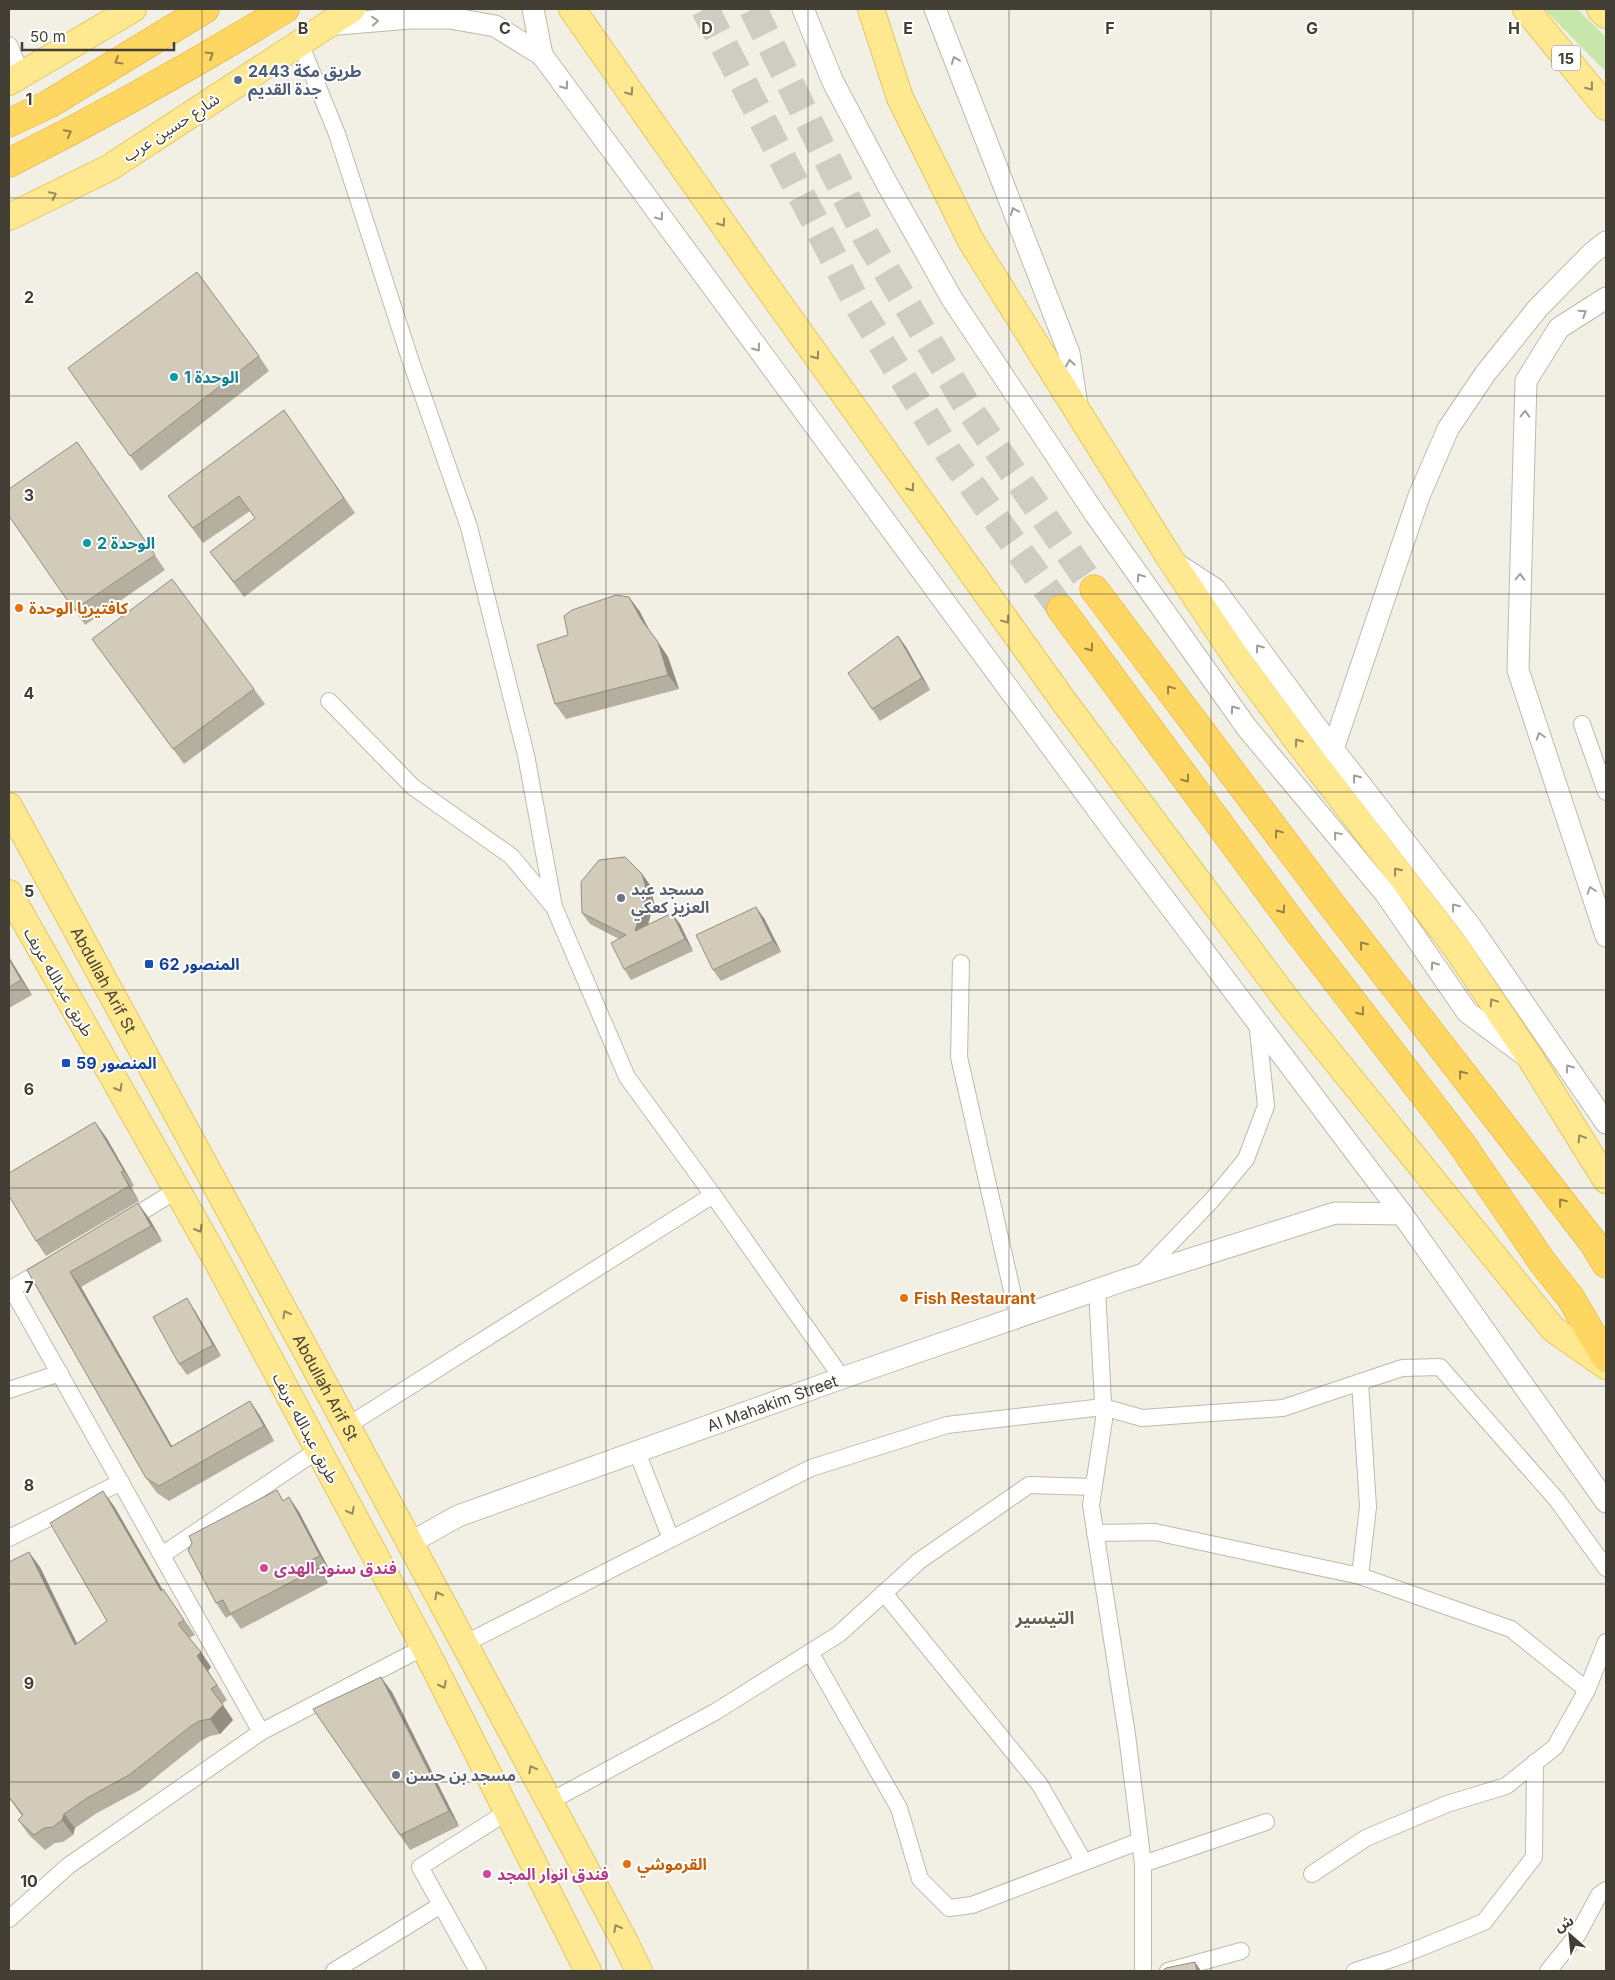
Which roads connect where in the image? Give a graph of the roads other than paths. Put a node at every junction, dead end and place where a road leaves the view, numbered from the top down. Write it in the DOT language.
graph roads {
  1 [pos="133,9"];
  2 [pos="205,9"];
  3 [pos="285,9"];
  4 [pos="352,9"];
  5 [pos="533,9"];
  6 [pos="572,9"];
  7 [pos="803,9"];
  8 [pos="871,9"];
  9 [pos="935,9"];
  10 [pos="1526,9"];
  11 [pos="1600,9"];
  12 [pos="1606,15"];
  13 [pos="326,25"];
  14 [pos="300,42"];
  15 [pos="9,46"];
  16 [pos="542,54"];
  17 [pos="16,79"];
  18 [pos="1606,107"];
  19 [pos="9,123"];
  20 [pos="9,163"];
  21 [pos="9,217"];
  22 [pos="1606,242"];
  23 [pos="1606,298"];
  24 [pos="1538,308"];
  25 [pos="1559,328"];
  26 [pos="1078,411"];
  27 [pos="1171,560"];
  28 [pos="1094,589"];
  29 [pos="1061,609"];
  30 [pos="329,701"];
  31 [pos="1582,724"];
  32 [pos="1333,749"];
  33 [pos="1606,792"];
  34 [pos="9,806"];
  35 [pos="9,893"];
  36 [pos="554,907"];
  37 [pos="1606,936"];
  38 [pos="961,963"];
  39 [pos="1257,1021"];
  40 [pos="1531,1059"];
  41 [pos="1606,1123"];
  42 [pos="1606,1180"];
  43 [pos="177,1190"];
  44 [pos="713,1195"];
  45 [pos="1402,1214"];
  46 [pos="111,1230"];
  47 [pos="62,1259"];
  48 [pos="1606,1264"];
  49 [pos="1140,1275"];
  50 [pos="10,1289"];
  51 [pos="1096,1290"];
  52 [pos="1018,1317"];
  53 [pos="1606,1358"];
  54 [pos="1606,1366"];
  55 [pos="60,1374"];
  56 [pos="842,1378"];
  57 [pos="1360,1382"];
  58 [pos="9,1390"];
  59 [pos="1103,1406"];
  60 [pos="347,1426"];
  61 [pos="318,1450"];
  62 [pos="637,1452"];
  63 [pos="121,1482"];
  64 [pos="1094,1487"];
  65 [pos="1606,1502"];
  66 [pos="1095,1533"];
  67 [pos="9,1538"];
  68 [pos="671,1539"];
  69 [pos="410,1542"];
  70 [pos="162,1555"];
  71 [pos="1606,1568"];
  72 [pos="1360,1576"];
  73 [pos="884,1593"];
  74 [pos="460,1637"];
  75 [pos="1606,1642"];
  76 [pos="424,1647"];
  77 [pos="810,1652"];
  78 [pos="1587,1690"];
  79 [pos="261,1732"];
  80 [pos="1535,1762"];
  81 [pos="549,1802"];
  82 [pos="507,1812"];
  83 [pos="1266,1822"];
  84 [pos="1140,1841"];
  85 [pos="1084,1862"];
  86 [pos="1143,1864"];
  87 [pos="1312,1874"];
  88 [pos="1606,1890"];
  89 [pos="441,1905"];
  90 [pos="9,1918"];
  91 [pos="1241,1951"];
  92 [pos="334,1971"];
  93 [pos="478,1971"];
  94 [pos="588,1971"];
  95 [pos="639,1971"];
  96 [pos="1143,1971"];
  97 [pos="1168,1971"];
  98 [pos="1355,1971"];
  99 [pos="1548,1971"];
  1 -- 17 [label="main road"];
  2 -- 19 [label="highway, one-way"];
  20 -- 3 [label="highway, one-way"];
  4 -- 13 [label="main road, شارع حسين عرب"];
  5 -- 16 [label="street"];
  6 -- 54 [label="main road, one-way"];
  40 -- 7 [label="street, one-way"];
  8 -- 26 [label="main road"];
  26 -- 9 [label="street, one-way"];
  10 -- 18 [label="main road, 15, one-way"];
  11 -- 12 [label="main road"];
  13 -- 14 [label="main road, شارع حسين عرب"];
  13 -- 16 [label="street, one-way"];
  21 -- 14 [label="main road, شارع حسين عرب, one-way"];
  14 -- 36 [label="street"];
  15 -- 17 [label="street"];
  16 -- 39 [label="street, one-way"];
  22 -- 24 [label="street"];
  25 -- 23 [label="street, one-way"];
  24 -- 25 [label="street"];
  24 -- 32 [label="street"];
  37 -- 25 [label="street, one-way"];
  26 -- 27 [label="main road"];
  32 -- 27 [label="street, one-way"];
  40 -- 27 [label="main road, one-way"];
  48 -- 28 [label="highway, one-way"];
  29 -- 53 [label="highway, one-way"];
  30 -- 36 [label="street"];
  31 -- 33 [label="street"];
  41 -- 32 [label="street, one-way"];
  60 -- 34 [label="main road, Abdullah Arif St, one-way"];
  35 -- 43 [label="main road, طريق عبدالله عريف, one-way"];
  36 -- 44 [label="street"];
  38 -- 52 [label="street"];
  39 -- 45 [label="street"];
  39 -- 49 [label="street"];
  42 -- 40 [label="main road, one-way"];
  43 -- 46 [label="street"];
  43 -- 61 [label="main road, طريق عبدالله عريف, one-way"];
  44 -- 56 [label="street"];
  44 -- 60 [label="street"];
  45 -- 49 [label="street, Al Mahakim Street"];
  45 -- 65 [label="street"];
  47 -- 50 [label="street"];
  49 -- 51 [label="street, Al Mahakim Street"];
  50 -- 55 [label="street"];
  51 -- 52 [label="street, Al Mahakim Street"];
  51 -- 59 [label="street"];
  52 -- 56 [label="street, Al Mahakim Street"];
  55 -- 58 [label="street"];
  55 -- 63 [label="street"];
  56 -- 62 [label="street, Al Mahakim Street"];
  57 -- 59 [label="street"];
  57 -- 71 [label="street"];
  57 -- 72 [label="street"];
  59 -- 64 [label="street"];
  59 -- 68 [label="street"];
  60 -- 69 [label="main road, Abdullah Arif St"];
  61 -- 70 [label="street"];
  61 -- 76 [label="main road, طريق عبدالله عريف, one-way"];
  62 -- 68 [label="street"];
  62 -- 69 [label="street, Al Mahakim Street"];
  63 -- 67 [label="street"];
  63 -- 70 [label="street"];
  64 -- 66 [label="street"];
  64 -- 73 [label="street"];
  66 -- 72 [label="street"];
  66 -- 84 [label="street"];
  68 -- 74 [label="street"];
  74 -- 69 [label="main road, Abdullah Arif St, one-way"];
  70 -- 79 [label="street"];
  72 -- 78 [label="street"];
  73 -- 77 [label="street"];
  73 -- 85 [label="street"];
  74 -- 76 [label="main road"];
  81 -- 74 [label="main road, Abdullah Arif St, one-way"];
  75 -- 78 [label="street"];
  76 -- 79 [label="street"];
  76 -- 82 [label="main road, طريق عبدالله عريف, one-way"];
  77 -- 81 [label="street"];
  77 -- 85 [label="street"];
  78 -- 80 [label="street"];
  79 -- 90 [label="street"];
  80 -- 87 [label="street"];
  80 -- 98 [label="street"];
  95 -- 81 [label="main road, Abdullah Arif St, one-way"];
  82 -- 89 [label="street"];
  82 -- 94 [label="main road, طريق عبدالله عريف"];
  83 -- 86 [label="street"];
  84 -- 85 [label="street"];
  84 -- 86 [label="street"];
  86 -- 96 [label="street"];
  88 -- 99 [label="street"];
  89 -- 92 [label="street"];
  89 -- 93 [label="street"];
  91 -- 97 [label="street"];
}
